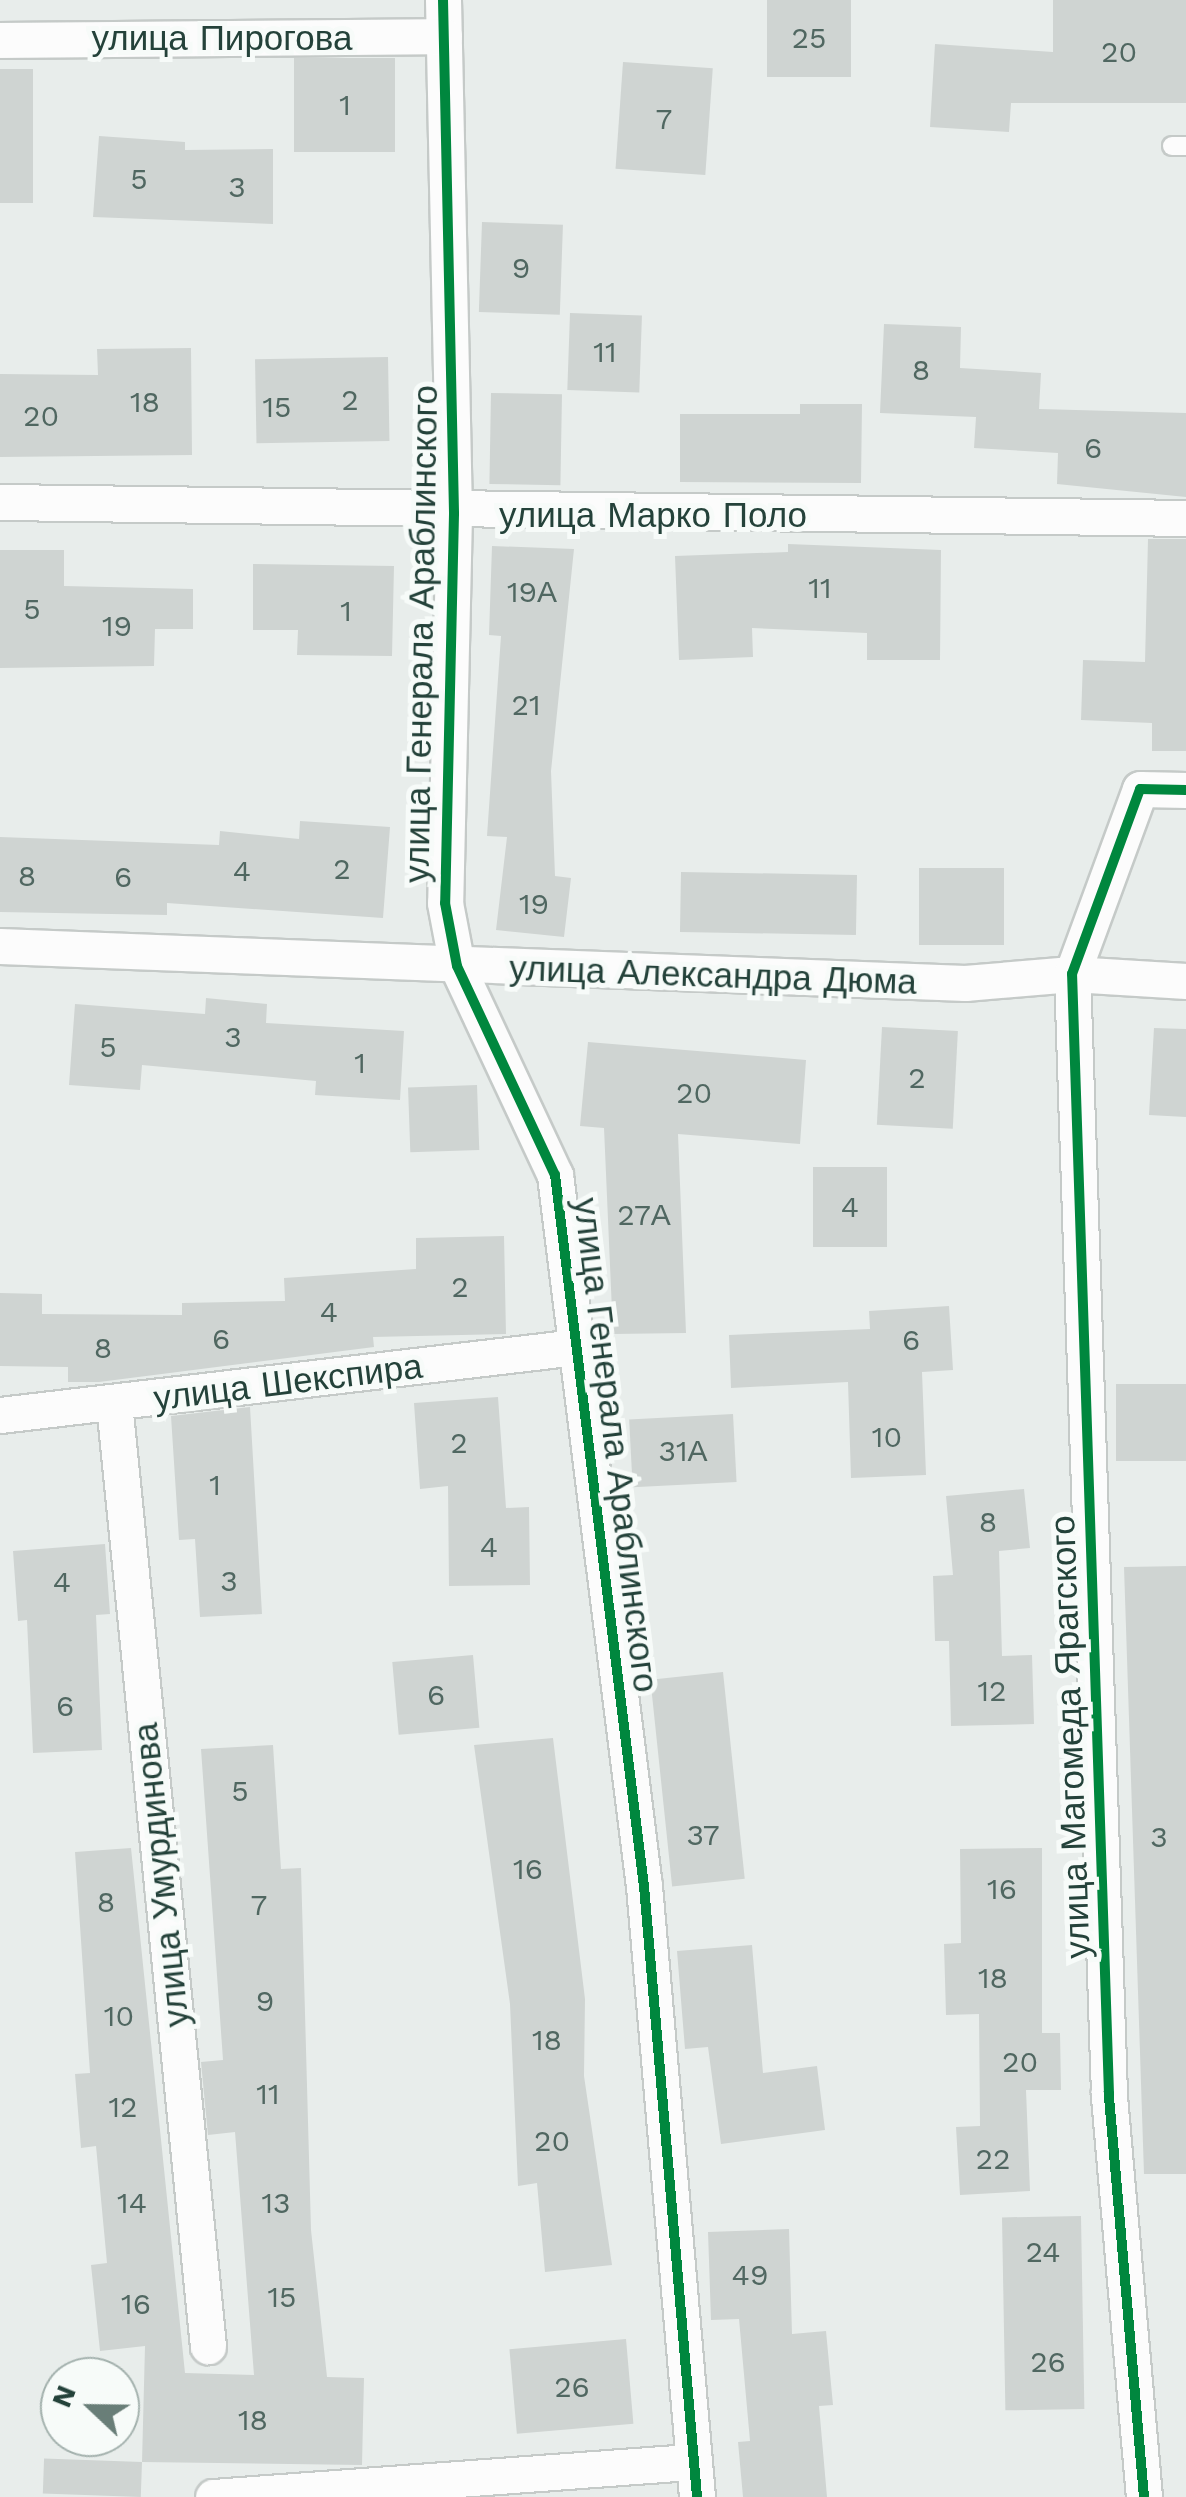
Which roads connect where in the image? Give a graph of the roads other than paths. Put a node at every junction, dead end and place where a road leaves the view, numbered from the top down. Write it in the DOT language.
graph roads {
  1 [pos="444,0"];
  2 [pos="444,36"];
  3 [pos="0,40"];
  4 [pos="0,502"];
  5 [pos="454,514"];
  6 [pos="1186,518"];
  7 [pos="1186,790"];
  8 [pos="0,946"];
  9 [pos="458,966"];
  10 [pos="1072,974"];
  11 [pos="1186,982"];
  12 [pos="576,1347"];
  13 [pos="114,1403"];
  14 [pos="0,1414"];
  15 [pos="208,2346"];
  16 [pos="695,2480"];
  17 [pos="214,2497"];
  18 [pos="1144,2497"];
  1 -- 2 [label="street, улица Генерала Араблинского"];
  2 -- 3 [label="street, улица Пирогова"];
  2 -- 5 [label="street, улица Генерала Араблинского"];
  4 -- 5 [label="street, улица Марко Поло"];
  5 -- 6 [label="street, улица Марко Поло"];
  5 -- 9 [label="street, улица Генерала Араблинского"];
  7 -- 10 [label="street"];
  8 -- 9 [label="street, улица Александра Дюма"];
  9 -- 10 [label="street, улица Александра Дюма"];
  9 -- 12 [label="street, улица Генерала Араблинского"];
  10 -- 11 [label="street, улица Александра Дюма"];
  10 -- 18 [label="street, улица Магомеда Ярагского"];
  12 -- 13 [label="street, улица Шекспира"];
  12 -- 16 [label="street, улица Генерала Араблинского"];
  13 -- 14 [label="street, улица Шекспира"];
  13 -- 15 [label="street, улица Умурдинова"];
  16 -- 17 [label="street"];
}
